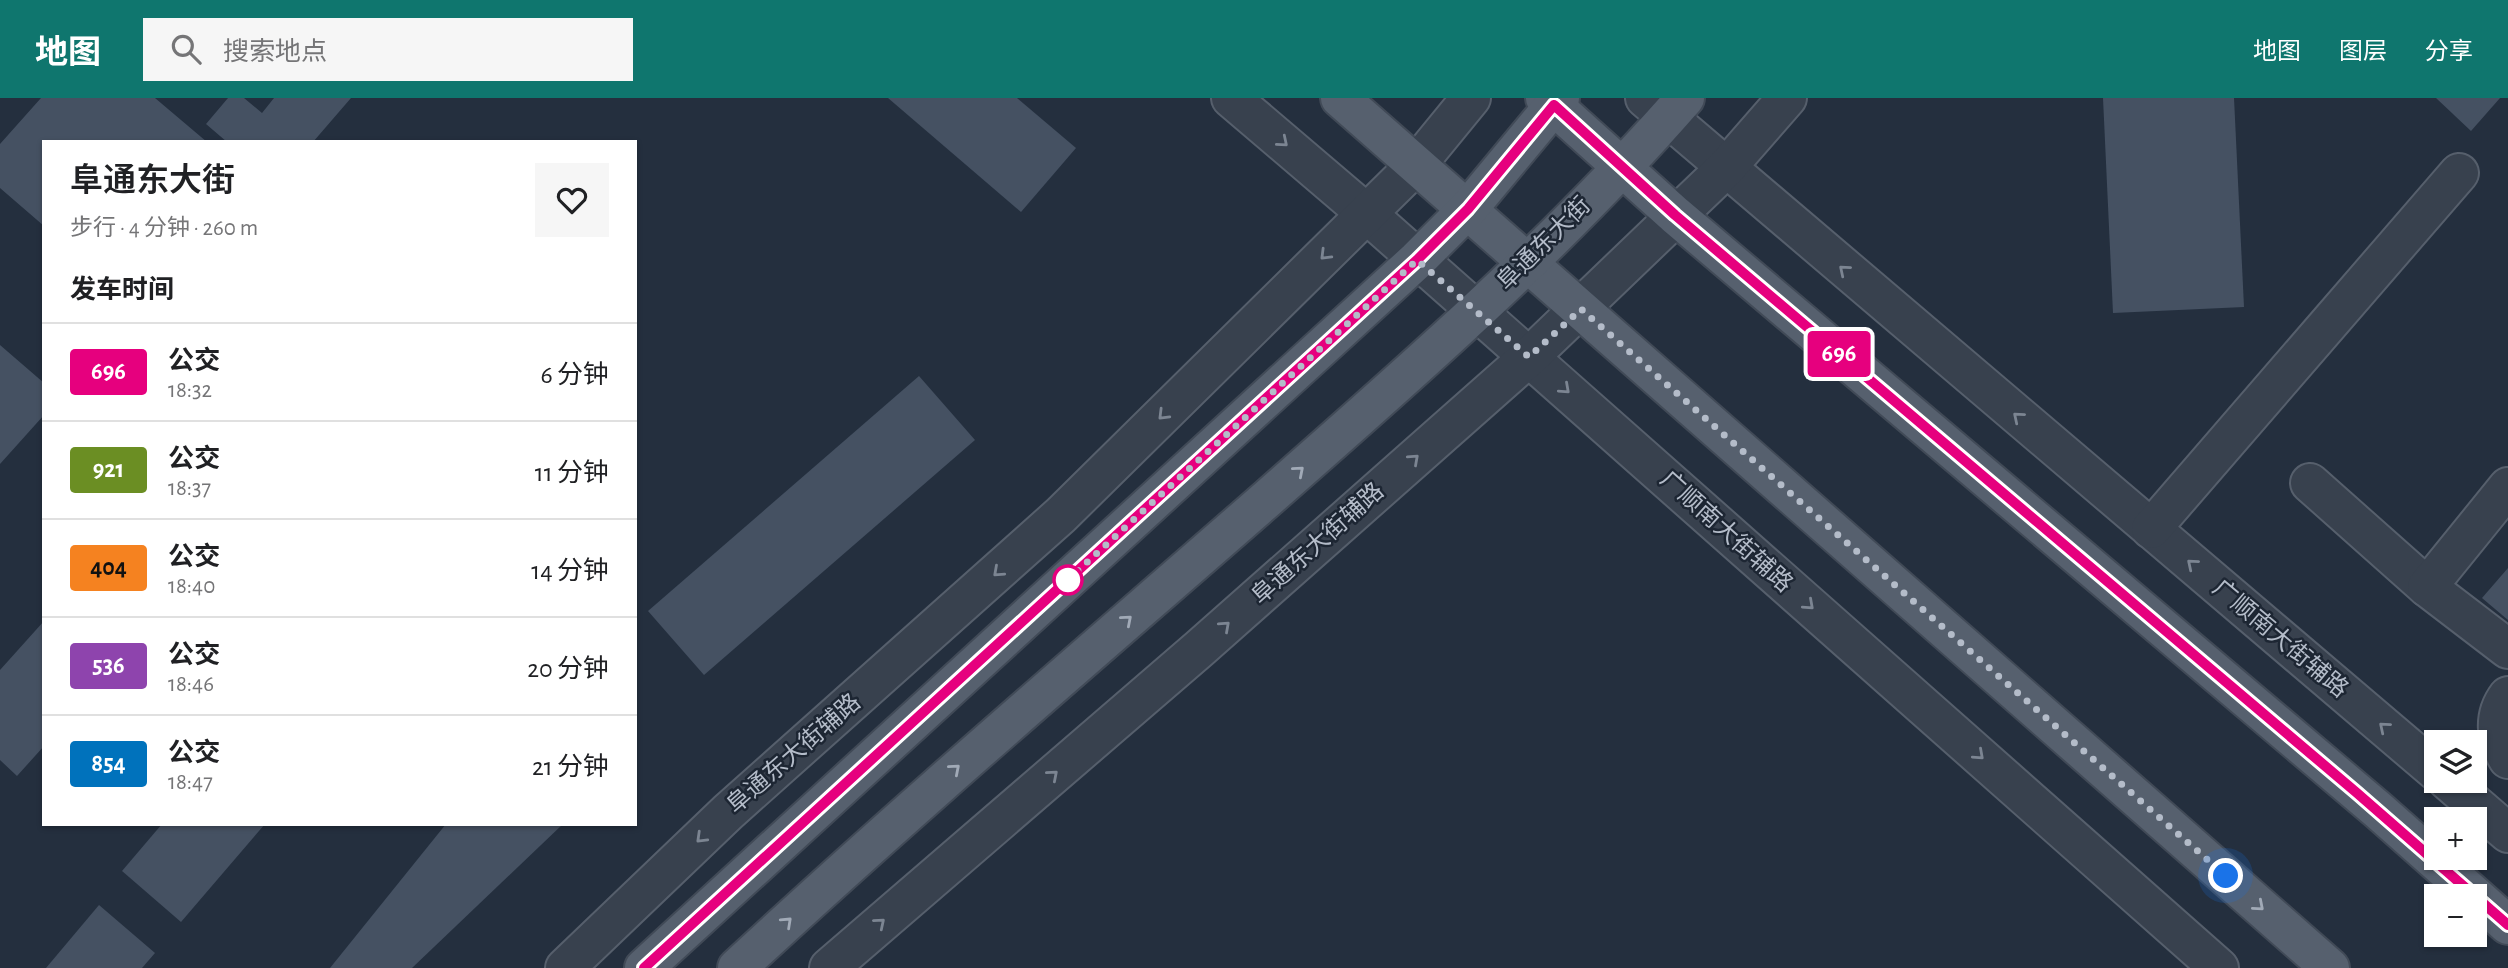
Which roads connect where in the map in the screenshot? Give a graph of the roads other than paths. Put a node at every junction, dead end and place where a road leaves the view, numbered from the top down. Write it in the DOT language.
graph roads {
  1 [pos="1231,98"];
  2 [pos="1340,98"];
  3 [pos="1471,98"];
  4 [pos="1787,98"];
  5 [pos="1553,100"];
  6 [pos="1666,104"];
  7 [pos="1417,164"];
  8 [pos="1623,165"];
  9 [pos="1725,169"];
  10 [pos="2459,173"];
  11 [pos="1468,209"];
  12 [pos="1367,214"];
  13 [pos="1675,215"];
  14 [pos="1417,260"];
  15 [pos="1527,262"];
  16 [pos="1581,309"];
  17 [pos="1476,310"];
  18 [pos="1529,357"];
  19 [pos="2310,483"];
  20 [pos="2508,487"];
  21 [pos="2151,529"];
  22 [pos="2427,587"];
  23 [pos="2508,649"];
  24 [pos="2508,696"];
  25 [pos="2503,751"];
  26 [pos="2424,761"];
  27 [pos="2466,793"];
  28 [pos="2486,807"];
  29 [pos="2487,808"];
  30 [pos="2508,834"];
  31 [pos="2424,847"];
  32 [pos="2450,870"];
  33 [pos="2508,925"];
  34 [pos="565,968"];
  35 [pos="644,968"];
  36 [pos="737,968"];
  37 [pos="829,968"];
  38 [pos="2220,968"];
  39 [pos="2330,968"];
  1 -- 12 [label="street, 广顺南大街辅路, one-way"];
  2 -- 7 [label="main road"];
  3 -- 7 [label="street, 阜通东大街辅路"];
  4 -- 9 [label="street, 阜通东大街辅路"];
  5 -- 8 [label="main road"];
  5 -- 11 [label="main road"];
  6 -- 8 [label="main road, 阜通东大街"];
  6 -- 9 [label="street, 广顺南大街辅路"];
  7 -- 11 [label="main road"];
  7 -- 12 [label="street, 阜通东大街辅路"];
  8 -- 13 [label="main road"];
  8 -- 15 [label="main road, 阜通东大街"];
  9 -- 13 [label="street, 阜通东大街辅路"];
  21 -- 9 [label="street, 广顺南大街辅路, one-way"];
  10 -- 21 [label="street"];
  11 -- 14 [label="main road"];
  11 -- 15 [label="main road"];
  12 -- 14 [label="street, 广顺南大街辅路"];
  12 -- 34 [label="street, 阜通东大街辅路, one-way"];
  13 -- 16 [label="street, 阜通东大街辅路"];
  13 -- 31 [label="main road"];
  14 -- 17 [label="street, 广顺南大街辅路"];
  14 -- 35 [label="main road"];
  15 -- 16 [label="main road"];
  15 -- 17 [label="main road, 阜通东大街"];
  16 -- 18 [label="street, 阜通东大街辅路"];
  16 -- 39 [label="main road, one-way"];
  17 -- 18 [label="street, 广顺南大街辅路"];
  36 -- 17 [label="main road, 阜通东大街, one-way"];
  37 -- 18 [label="street, 阜通东大街辅路, one-way"];
  18 -- 38 [label="street, 广顺南大街辅路, one-way"];
  19 -- 22 [label="street"];
  20 -- 22 [label="street"];
  26 -- 21 [label="street, 广顺南大街辅路, one-way"];
  22 -- 23 [label="street"];
  24 -- 25 [label="street"];
  25 -- 28 [label="street"];
  27 -- 28 [label="street"];
  29 -- 30 [label="street"];
  32 -- 33 [label="main road"];
}
